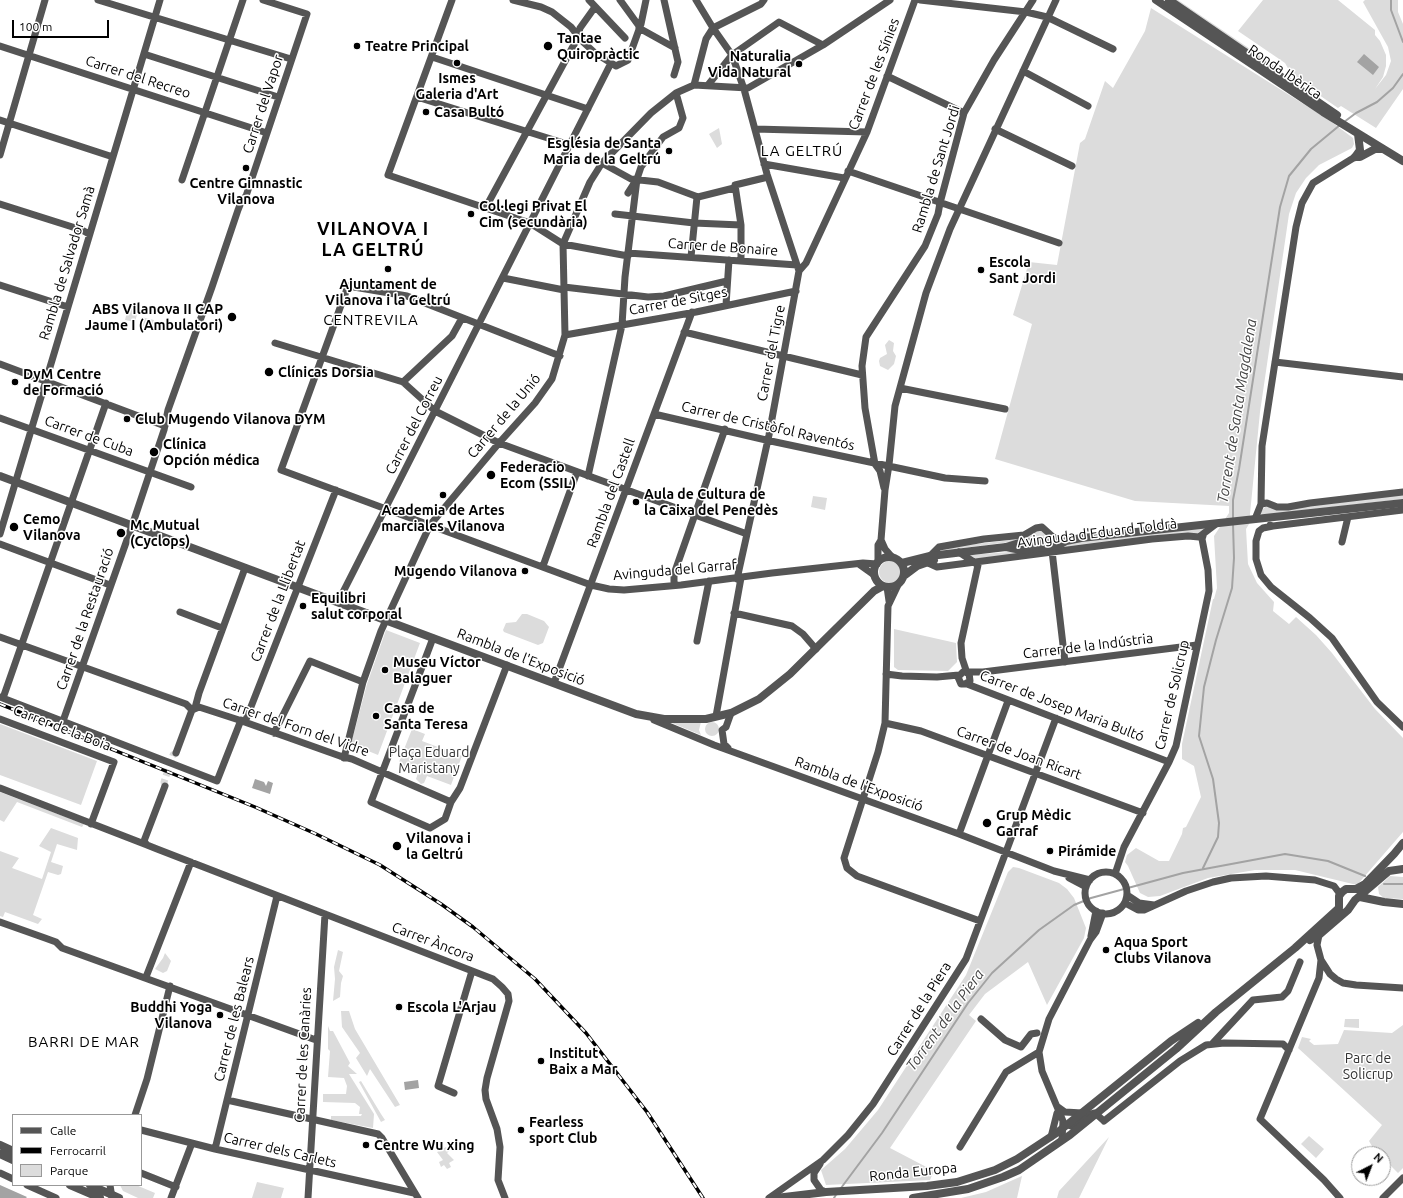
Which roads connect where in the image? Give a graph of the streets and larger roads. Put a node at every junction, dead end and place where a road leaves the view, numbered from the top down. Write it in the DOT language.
graph roads {
  1 [pos="45,0"];
  2 [pos="98,0"];
  3 [pos="160,0"];
  4 [pos="243,0"];
  5 [pos="263,0"];
  6 [pos="452,0"];
  7 [pos="513,0"];
  8 [pos="589,0"];
  9 [pos="620,0"];
  10 [pos="646,0"];
  11 [pos="664,0"];
  12 [pos="696,0"];
  13 [pos="764,0"];
  14 [pos="890,0"];
  15 [pos="915,0"];
  16 [pos="920,0"];
  17 [pos="1033,0"];
  18 [pos="1056,0"];
  19 [pos="1156,0"];
  20 [pos="1169,0"];
  21 [pos="595,7"];
  22 [pos="1026,12"];
  23 [pos="155,17"];
  24 [pos="1047,17"];
  25 [pos="639,27"];
  26 [pos="713,28"];
  27 [pos="578,35"];
  28 [pos="230,40"];
  29 [pos="823,45"];
  30 [pos="0,46"];
  31 [pos="633,46"];
  32 [pos="676,48"];
  33 [pos="1113,49"];
  34 [pos="144,54"];
  35 [pos="732,55"];
  36 [pos="28,56"];
  37 [pos="432,57"];
  38 [pos="291,59"];
  39 [pos="611,62"];
  40 [pos="1023,71"];
  41 [pos="674,75"];
  42 [pos="217,76"];
  43 [pos="887,76"];
  44 [pos="694,85"];
  45 [pos="708,85"];
  46 [pos="134,89"];
  47 [pos="744,89"];
  48 [pos="676,93"];
  49 [pos="546,95"];
  50 [pos="278,96"];
  51 [pos="417,97"];
  52 [pos="1088,106"];
  53 [pos="588,109"];
  54 [pos="205,112"];
  55 [pos="964,113"];
  56 [pos="1335,116"];
  57 [pos="0,120"];
  58 [pos="9,123"];
  59 [pos="1349,126"];
  60 [pos="755,129"];
  61 [pos="996,129"];
  62 [pos="526,131"];
  63 [pos="867,132"];
  64 [pos="267,133"];
  65 [pos="1358,134"];
  66 [pos="570,145"];
  67 [pos="1382,149"];
  68 [pos="0,155"];
  69 [pos="1403,156"];
  70 [pos="113,157"];
  71 [pos="1355,157"];
  72 [pos="1403,161"];
  73 [pos="602,163"];
  74 [pos="764,164"];
  75 [pos="1072,166"];
  76 [pos="846,175"];
  77 [pos="768,177"];
  78 [pos="637,179"];
  79 [pos="182,180"];
  80 [pos="734,186"];
  81 [pos="628,192"];
  82 [pos="697,197"];
  83 [pos="940,203"];
  84 [pos="0,204"];
  85 [pos="486,207"];
  86 [pos="959,209"];
  87 [pos="615,214"];
  88 [pos="632,216"];
  89 [pos="694,223"];
  90 [pos="530,224"];
  91 [pos="741,225"];
  92 [pos="89,234"];
  93 [pos="1059,243"];
  94 [pos="564,244"];
  95 [pos="628,255"];
  96 [pos="691,257"];
  97 [pos="729,260"];
  98 [pos="741,261"];
  99 [pos="798,268"];
  100 [pos="503,278"];
  101 [pos="728,281"];
  102 [pos="0,285"];
  103 [pos="564,289"];
  104 [pos="796,291"];
  105 [pos="623,294"];
  106 [pos="726,305"];
  107 [pos="68,307"];
  108 [pos="692,312"];
  109 [pos="462,318"];
  110 [pos="200,321"];
  111 [pos="479,325"];
  112 [pos="622,325"];
  113 [pos="684,332"];
  114 [pos="565,335"];
  115 [pos="275,343"];
  116 [pos="560,356"];
  117 [pos="784,357"];
  118 [pos="322,358"];
  119 [pos="1275,362"];
  120 [pos="0,364"];
  121 [pos="862,375"];
  122 [pos="1403,377"];
  123 [pos="46,381"];
  124 [pos="404,383"];
  125 [pos="900,388"];
  126 [pos="106,403"];
  127 [pos="1005,409"];
  128 [pos="435,410"];
  129 [pos="654,414"];
  130 [pos="0,418"];
  131 [pos="165,426"];
  132 [pos="30,429"];
  133 [pos="725,430"];
  134 [pos="766,440"];
  135 [pos="499,443"];
  136 [pos="89,450"];
  137 [pos="875,464"];
  138 [pos="889,465"];
  139 [pos="149,472"];
  140 [pos="576,472"];
  141 [pos="0,476"];
  142 [pos="588,476"];
  143 [pos="15,481"];
  144 [pos="985,481"];
  145 [pos="191,487"];
  146 [pos="336,490"];
  147 [pos="626,490"];
  148 [pos="885,490"];
  149 [pos="1403,492"];
  150 [pos="71,502"];
  151 [pos="1403,503"];
  152 [pos="1261,504"];
  153 [pos="386,508"];
  154 [pos="1403,510"];
  155 [pos="695,515"];
  156 [pos="1348,517"];
  157 [pos="1252,520"];
  158 [pos="1217,523"];
  159 [pos="430,524"];
  160 [pos="132,525"];
  161 [pos="1273,526"];
  162 [pos="0,534"];
  163 [pos="747,534"];
  164 [pos="1203,536"];
  165 [pos="1047,537"];
  166 [pos="881,540"];
  167 [pos="1063,540"];
  168 [pos="1342,542"];
  169 [pos="0,544"];
  170 [pos="1006,547"];
  171 [pos="1037,548"];
  172 [pos="1052,551"];
  173 [pos="959,552"];
  174 [pos="892,557"];
  175 [pos="928,559"];
  176 [pos="975,561"];
  177 [pos="51,562"];
  178 [pos="877,563"];
  179 [pos="902,563"];
  180 [pos="860,565"];
  181 [pos="542,566"];
  182 [pos="245,568"];
  183 [pos="904,575"];
  184 [pos="875,577"];
  185 [pos="739,578"];
  186 [pos="709,581"];
  187 [pos="110,585"];
  188 [pos="591,585"];
  189 [pos="674,585"];
  190 [pos="898,585"];
  191 [pos="297,587"];
  192 [pos="885,587"];
  193 [pos="874,591"];
  194 [pos="889,601"];
  195 [pos="338,602"];
  196 [pos="180,612"];
  197 [pos="734,612"];
  198 [pos="385,620"];
  199 [pos="222,628"];
  200 [pos="0,637"];
  201 [pos="433,638"];
  202 [pos="697,641"];
  203 [pos="22,645"];
  204 [pos="1197,645"];
  205 [pos="816,648"];
  206 [pos="1065,662"];
  207 [pos="507,665"];
  208 [pos="81,667"];
  209 [pos="983,672"];
  210 [pos="886,674"];
  211 [pos="963,675"];
  212 [pos="362,682"];
  213 [pos="554,683"];
  214 [pos="969,683"];
  215 [pos="1,698"];
  216 [pos="1008,701"];
  217 [pos="196,709"];
  218 [pos="731,712"];
  219 [pos="716,716"];
  220 [pos="649,717"];
  221 [pos="1056,718"];
  222 [pos="0,719"];
  223 [pos="63,721"];
  224 [pos="243,721"];
  225 [pos="885,723"];
  226 [pos="1403,727"];
  227 [pos="274,733"];
  228 [pos="730,749"];
  229 [pos="176,753"];
  230 [pos="988,756"];
  231 [pos="344,758"];
  232 [pos="1169,762"];
  233 [pos="383,773"];
  234 [pos="1037,773"];
  235 [pos="165,786"];
  236 [pos="0,788"];
  237 [pos="862,799"];
  238 [pos="451,802"];
  239 [pos="1143,813"];
  240 [pos="91,824"];
  241 [pos="959,834"];
  242 [pos="1403,842"];
  243 [pos="144,843"];
  244 [pos="1006,853"];
  245 [pos="1396,856"];
  246 [pos="191,862"];
  247 [pos="1399,870"];
  248 [pos="1115,875"];
  249 [pos="1087,886"];
  250 [pos="1344,893"];
  251 [pos="277,896"];
  252 [pos="1126,897"];
  253 [pos="1355,901"];
  254 [pos="1403,904"];
  255 [pos="1097,911"];
  256 [pos="325,914"];
  257 [pos="980,921"];
  258 [pos="0,922"];
  259 [pos="1318,935"];
  260 [pos="1295,948"];
  261 [pos="1321,960"];
  262 [pos="1300,962"];
  263 [pos="472,971"];
  264 [pos="146,977"];
  265 [pos="170,986"];
  266 [pos="1403,988"];
  267 [pos="1216,1012"];
  268 [pos="249,1015"];
  269 [pos="981,1019"];
  270 [pos="1037,1033"];
  271 [pos="316,1040"];
  272 [pos="1213,1043"];
  273 [pos="1289,1050"];
  274 [pos="1039,1052"];
  275 [pos="454,1092"];
  276 [pos="1102,1098"];
  277 [pos="227,1100"];
  278 [pos="1056,1108"];
  279 [pos="1099,1111"];
  280 [pos="1082,1113"];
  281 [pos="135,1114"];
  282 [pos="313,1120"];
  283 [pos="1063,1123"];
  284 [pos="142,1130"];
  285 [pos="1051,1137"];
  286 [pos="1062,1140"];
  287 [pos="192,1143"];
  288 [pos="0,1146"];
  289 [pos="960,1147"];
  290 [pos="215,1149"];
  291 [pos="12,1151"];
  292 [pos="0,1154"];
  293 [pos="12,1160"];
  294 [pos="823,1160"];
  295 [pos="310,1170"];
  296 [pos="0,1173"];
  297 [pos="142,1173"];
  298 [pos="1403,1178"];
  299 [pos="12,1179"];
  300 [pos="29,1186"];
  301 [pos="72,1186"];
  302 [pos="92,1186"];
  303 [pos="110,1186"];
  304 [pos="176,1187"];
  305 [pos="827,1192"];
  306 [pos="114,1197"];
  307 [pos="417,1197"];
  308 [pos="926,1197"];
  309 [pos="56,1198"];
  310 [pos="100,1198"];
  311 [pos="171,1198"];
  312 [pos="308,1198"];
  313 [pos="505,1198"];
  314 [pos="769,1198"];
  315 [pos="776,1198"];
  316 [pos="913,1198"];
  317 [pos="1340,1198"];
  318 [pos="1383,1198"];
  1 -- 36 [label="street"];
  2 -- 23 [label="street"];
  3 -- 23 [label="street, Rambla de Salvador Samà"];
  4 -- 28 [label="street"];
  5 -- 38 [label="street, Carrer del Vapor"];
  6 -- 37 [label="street"];
  7 -- 27 [label="street"];
  8 -- 21 [label="street"];
  9 -- 25 [label="street"];
  10 -- 25 [label="street"];
  11 -- 32 [label="street"];
  12 -- 26 [label="street"];
  13 -- 26 [label="street"];
  14 -- 29 [label="street"];
  15 -- 43 [label="street, Carrer de les Sínies"];
  16 -- 22 [label="street"];
  17 -- 22 [label="street, Rambla de Sant Jordi"];
  18 -- 24 [label="street, Rambla de Sant Jordi"];
  19 -- 56 [label="street, Ronda Ibèrica"];
  20 -- 56 [label="street, Ronda Ibèrica"];
  21 -- 27 [label="street"];
  21 -- 31 [label="street"];
  22 -- 24 [label="street"];
  22 -- 55 [label="street, Rambla de Sant Jordi"];
  23 -- 28 [label="street"];
  23 -- 34 [label="street, Rambla de Salvador Samà"];
  24 -- 33 [label="street"];
  24 -- 40 [label="street, Rambla de Sant Jordi"];
  25 -- 31 [label="street"];
  25 -- 32 [label="street"];
  26 -- 35 [label="street"];
  26 -- 44 [label="street"];
  27 -- 39 [label="street"];
  27 -- 49 [label="street"];
  28 -- 38 [label="street"];
  28 -- 42 [label="street"];
  29 -- 35 [label="street"];
  29 -- 47 [label="street"];
  30 -- 36 [label="street, Carrer del Recreo"];
  31 -- 39 [label="street"];
  32 -- 41 [label="street"];
  34 -- 42 [label="street"];
  34 -- 46 [label="street, Rambla de Salvador Samà"];
  35 -- 45 [label="street"];
  35 -- 47 [label="street"];
  36 -- 46 [label="street, Carrer del Recreo"];
  36 -- 58 [label="street"];
  37 -- 49 [label="street"];
  37 -- 51 [label="street"];
  38 -- 50 [label="street, Carrer del Vapor"];
  39 -- 53 [label="street, Carrer del Correu"];
  40 -- 52 [label="street"];
  40 -- 61 [label="street, Rambla de Sant Jordi"];
  42 -- 50 [label="street"];
  42 -- 54 [label="street"];
  43 -- 55 [label="street"];
  43 -- 63 [label="street, Carrer de les Sínies"];
  44 -- 45 [label="street"];
  44 -- 48 [label="street, Carrer de la Unió"];
  45 -- 47 [label="street"];
  46 -- 54 [label="street, Carrer del Recreo"];
  46 -- 70 [label="street, Rambla de Salvador Samà"];
  47 -- 60 [label="street"];
  48 -- 73 [label="street, Carrer de la Unió"];
  48 -- 78 [label="street"];
  49 -- 53 [label="street"];
  49 -- 62 [label="street"];
  50 -- 64 [label="street, Carrer del Vapor"];
  51 -- 62 [label="street"];
  51 -- 85 [label="street"];
  53 -- 66 [label="street, Carrer del Correu"];
  54 -- 64 [label="street, Carrer del Recreo"];
  54 -- 79 [label="street"];
  55 -- 83 [label="street, Rambla de Sant Jordi"];
  56 -- 59 [label="street, Ronda Ibèrica"];
  57 -- 58 [label="street"];
  58 -- 68 [label="street"];
  58 -- 70 [label="street"];
  59 -- 65 [label="street, Ronda Ibèrica"];
  59 -- 69 [label="street, Ronda Ibèrica"];
  60 -- 63 [label="street"];
  60 -- 74 [label="street"];
  61 -- 75 [label="street"];
  61 -- 86 [label="street, Rambla de Sant Jordi"];
  62 -- 66 [label="street"];
  62 -- 85 [label="street"];
  63 -- 76 [label="street, Carrer de les Sínies"];
  64 -- 110 [label="street, Carrer del Vapor"];
  65 -- 67 [label="street, Ronda Ibèrica"];
  65 -- 71 [label="street"];
  66 -- 90 [label="street, Carrer del Correu"];
  67 -- 71 [label="street"];
  67 -- 72 [label="street, Ronda Ibèrica"];
  70 -- 92 [label="street, Rambla de Salvador Samà"];
  71 -- 119 [label="street"];
  73 -- 78 [label="street"];
  73 -- 94 [label="street, Carrer de la Unió"];
  74 -- 76 [label="street"];
  74 -- 77 [label="street"];
  76 -- 83 [label="street"];
  76 -- 99 [label="street, Carrer de les Sínies"];
  77 -- 80 [label="street"];
  77 -- 99 [label="street"];
  78 -- 81 [label="street"];
  78 -- 82 [label="street"];
  78 -- 88 [label="street"];
  80 -- 82 [label="street"];
  80 -- 91 [label="street"];
  82 -- 89 [label="street"];
  83 -- 86 [label="street"];
  83 -- 121 [label="street, Rambla de Sant Jordi"];
  84 -- 92 [label="street"];
  85 -- 90 [label="street"];
  86 -- 93 [label="street"];
  86 -- 125 [label="street, Rambla de Sant Jordi"];
  87 -- 88 [label="street"];
  88 -- 89 [label="street"];
  88 -- 95 [label="street"];
  89 -- 91 [label="street"];
  89 -- 96 [label="street"];
  90 -- 94 [label="street"];
  90 -- 100 [label="street, Carrer del Correu"];
  91 -- 98 [label="street"];
  92 -- 107 [label="street, Rambla de Salvador Samà"];
  94 -- 95 [label="street, Carrer de Bonaire"];
  94 -- 103 [label="street, Carrer de la Unió"];
  95 -- 96 [label="street, Carrer de Bonaire"];
  95 -- 105 [label="street"];
  96 -- 97 [label="street, Carrer de Bonaire"];
  97 -- 98 [label="street, Carrer de Bonaire"];
  97 -- 101 [label="street"];
  98 -- 99 [label="street, Carrer de Bonaire"];
  99 -- 104 [label="street, Carrer del Tigre"];
  100 -- 103 [label="street"];
  100 -- 111 [label="street, Carrer del Correu"];
  101 -- 105 [label="street"];
  101 -- 106 [label="street"];
  102 -- 107 [label="street"];
  103 -- 105 [label="street"];
  103 -- 114 [label="street, Carrer de la Unió"];
  104 -- 106 [label="street, Carrer de Sitges"];
  104 -- 117 [label="street, Carrer del Tigre"];
  105 -- 112 [label="street"];
  106 -- 108 [label="street, Carrer de Sitges"];
  107 -- 123 [label="street, Rambla de Salvador Samà"];
  108 -- 112 [label="street, Carrer de Sitges"];
  108 -- 113 [label="street, Rambla del Castell"];
  109 -- 111 [label="street"];
  109 -- 118 [label="street"];
  109 -- 124 [label="street"];
  110 -- 131 [label="street, Carrer de la Restauració"];
  111 -- 116 [label="street"];
  111 -- 128 [label="street, Carrer del Correu"];
  112 -- 114 [label="street, Carrer de Sitges"];
  112 -- 142 [label="street"];
  113 -- 117 [label="street"];
  113 -- 129 [label="street, Rambla del Castell"];
  114 -- 116 [label="street, Carrer de la Unió"];
  115 -- 118 [label="street"];
  116 -- 135 [label="street, Carrer de la Unió"];
  117 -- 121 [label="street"];
  117 -- 134 [label="street, Carrer del Tigre"];
  118 -- 124 [label="street"];
  118 -- 146 [label="street, Avinguda del Garraf"];
  119 -- 122 [label="street"];
  119 -- 152 [label="street"];
  120 -- 123 [label="street"];
  121 -- 137 [label="street, Rambla de Sant Jordi"];
  123 -- 126 [label="street"];
  123 -- 132 [label="street, Rambla de Salvador Samà"];
  124 -- 128 [label="street"];
  125 -- 127 [label="street"];
  125 -- 138 [label="street, Rambla de Sant Jordi"];
  126 -- 131 [label="street"];
  126 -- 136 [label="street"];
  128 -- 135 [label="street"];
  128 -- 153 [label="street, Carrer del Correu"];
  129 -- 133 [label="street, Carrer de Cristòfol Raventós"];
  129 -- 147 [label="street, Rambla del Castell"];
  130 -- 132 [label="street, Carrer de Cuba"];
  131 -- 139 [label="street, Carrer de la Restauració"];
  132 -- 136 [label="street, Carrer de Cuba"];
  132 -- 143 [label="street, Rambla de Salvador Samà"];
  133 -- 134 [label="street, Carrer de Cristòfol Raventós"];
  133 -- 155 [label="street"];
  134 -- 137 [label="street, Carrer de Cristòfol Raventós"];
  134 -- 163 [label="street, Carrer del Tigre"];
  135 -- 140 [label="street"];
  135 -- 159 [label="street, Carrer de la Unió"];
  136 -- 139 [label="street, Carrer de Cuba"];
  136 -- 150 [label="street"];
  137 -- 138 [label="street"];
  137 -- 148 [label="street, Rambla de Sant Jordi"];
  138 -- 144 [label="street"];
  138 -- 148 [label="street, Rambla de Sant Jordi"];
  139 -- 145 [label="street, Carrer de Cuba"];
  139 -- 160 [label="street, Carrer de la Restauració"];
  140 -- 142 [label="street"];
  140 -- 181 [label="street"];
  141 -- 143 [label="street, Rambla de l'Exposició"];
  142 -- 147 [label="street"];
  143 -- 150 [label="street, Rambla de l'Exposició"];
  143 -- 162 [label="street, Rambla de Salvador Samà"];
  146 -- 153 [label="street, Avinguda del Garraf"];
  146 -- 191 [label="street, Carrer de la Llibertat"];
  147 -- 155 [label="street"];
  147 -- 188 [label="street, Rambla del Castell"];
  148 -- 166 [label="street, Rambla de Sant Jordi"];
  149 -- 152 [label="street"];
  150 -- 160 [label="street, Rambla de l'Exposició"];
  150 -- 177 [label="street"];
  151 -- 157 [label="street, Avinguda d'Eduard Toldrà"];
  152 -- 157 [label="street"];
  153 -- 159 [label="street, Avinguda del Garraf"];
  153 -- 195 [label="street, Carrer del Correu"];
  154 -- 156 [label="street, Avinguda d'Eduard Toldrà"];
  155 -- 163 [label="street"];
  155 -- 189 [label="street"];
  156 -- 161 [label="street, Avinguda d'Eduard Toldrà"];
  156 -- 168 [label="street"];
  157 -- 158 [label="street, Avinguda d'Eduard Toldrà"];
  157 -- 161 [label="street, Avinguda d'Eduard Toldrà"];
  158 -- 164 [label="street"];
  158 -- 167 [label="street, Avinguda d'Eduard Toldrà"];
  159 -- 181 [label="street, Avinguda del Garraf"];
  159 -- 198 [label="street, Carrer de la Unió"];
  160 -- 182 [label="street, Rambla de l'Exposició"];
  160 -- 187 [label="street, Carrer de la Restauració"];
  161 -- 226 [label="street"];
  163 -- 185 [label="street, Carrer del Tigre"];
  164 -- 172 [label="street, Avinguda d'Eduard Toldrà"];
  164 -- 204 [label="street, Carrer de Solicrup"];
  165 -- 167 [label="street, Avinguda d'Eduard Toldrà"];
  165 -- 170 [label="street, Avinguda d'Eduard Toldrà"];
  165 -- 171 [label="street"];
  165 -- 175 [label="street, Avinguda d'Eduard Toldrà"];
  166 -- 174 [label="street"];
  166 -- 178 [label="street, Rambla de Sant Jordi"];
  167 -- 171 [label="street, Avinguda d'Eduard Toldrà"];
  169 -- 177 [label="street"];
  170 -- 171 [label="street, Avinguda d'Eduard Toldrà"];
  170 -- 173 [label="street, Avinguda d'Eduard Toldrà"];
  172 -- 176 [label="street, Avinguda d'Eduard Toldrà"];
  172 -- 206 [label="street"];
  173 -- 175 [label="street, Avinguda d'Eduard Toldrà"];
  173 -- 176 [label="street"];
  174 -- 178 [label="street"];
  174 -- 179 [label="street"];
  175 -- 176 [label="street, Avinguda d'Eduard Toldrà"];
  175 -- 179 [label="street, Avinguda d'Eduard Toldrà"];
  175 -- 183 [label="street, Avinguda d'Eduard Toldrà"];
  176 -- 211 [label="street"];
  177 -- 187 [label="street"];
  177 -- 203 [label="street"];
  178 -- 180 [label="street, Avinguda del Garraf"];
  178 -- 184 [label="street"];
  179 -- 183 [label="street"];
  180 -- 184 [label="street"];
  180 -- 185 [label="street, Avinguda del Garraf"];
  181 -- 188 [label="street, Avinguda del Garraf"];
  182 -- 191 [label="street, Rambla de l'Exposició"];
  182 -- 199 [label="street"];
  183 -- 190 [label="street"];
  184 -- 192 [label="street"];
  184 -- 193 [label="street"];
  185 -- 186 [label="street, Avinguda del Garraf"];
  185 -- 197 [label="street, Carrer del Tigre"];
  186 -- 189 [label="street, Avinguda del Garraf"];
  186 -- 202 [label="street"];
  187 -- 208 [label="street, Carrer de la Restauració"];
  188 -- 189 [label="street, Avinguda del Garraf"];
  188 -- 213 [label="street, Rambla del Castell"];
  190 -- 192 [label="street"];
  190 -- 194 [label="street"];
  191 -- 195 [label="street, Rambla de l'Exposició"];
  191 -- 224 [label="street, Carrer de la Llibertat"];
  192 -- 193 [label="street"];
  192 -- 194 [label="street"];
  193 -- 205 [label="street"];
  194 -- 210 [label="street"];
  195 -- 198 [label="street, Rambla de l'Exposició"];
  196 -- 199 [label="street"];
  197 -- 205 [label="street"];
  197 -- 219 [label="street, Carrer del Tigre"];
  198 -- 201 [label="street, Rambla de l'Exposició"];
  198 -- 212 [label="street, Carrer de la Unió"];
  199 -- 217 [label="street"];
  200 -- 203 [label="street, Carrer del Forn del Vidre"];
  201 -- 207 [label="street, Rambla de l'Exposició"];
  201 -- 233 [label="street"];
  203 -- 208 [label="street, Carrer del Forn del Vidre"];
  203 -- 215 [label="street"];
  204 -- 206 [label="street, Carrer de la Indústria"];
  204 -- 232 [label="street, Carrer de Solicrup"];
  205 -- 218 [label="street"];
  206 -- 209 [label="street, Carrer de la Indústria"];
  207 -- 213 [label="street, Rambla de l'Exposició"];
  207 -- 238 [label="street"];
  208 -- 217 [label="street, Carrer del Forn del Vidre"];
  208 -- 223 [label="street, Carrer de la Restauració"];
  209 -- 211 [label="street, Carrer de la Indústria"];
  209 -- 214 [label="street, Carrer de la Indústria"];
  210 -- 211 [label="street, Carrer de la Indústria"];
  210 -- 225 [label="street"];
  211 -- 214 [label="street"];
  211 -- 214 [label="street, Carrer de Josep Maria Bultó"];
  212 -- 227 [label="street"];
  212 -- 231 [label="street, Carrer de la Unió"];
  213 -- 220 [label="street, Rambla de l'Exposició"];
  214 -- 216 [label="street, Carrer de Josep Maria Bultó"];
  215 -- 223 [label="street"];
  216 -- 221 [label="street, Carrer de Josep Maria Bultó"];
  216 -- 230 [label="street"];
  217 -- 224 [label="street, Carrer del Forn del Vidre"];
  217 -- 229 [label="street"];
  218 -- 219 [label="street, Rambla de l'Exposició"];
  218 -- 228 [label="street"];
  219 -- 220 [label="street, Rambla de l'Exposició"];
  220 -- 228 [label="street, Rambla de l'Exposició"];
  221 -- 232 [label="street, Carrer de Josep Maria Bultó"];
  221 -- 234 [label="street, Carrer de la Piera"];
  222 -- 240 [label="street, Carrer de la Boia"];
  223 -- 224 [label="street, Carrer de la Llibertat"];
  224 -- 227 [label="street, Carrer del Forn del Vidre"];
  225 -- 230 [label="street, Carrer de Joan Ricart"];
  225 -- 237 [label="street"];
  227 -- 231 [label="street, Carrer del Forn del Vidre"];
  228 -- 237 [label="street, Rambla de l'Exposició"];
  230 -- 234 [label="street, Carrer de Joan Ricart"];
  230 -- 241 [label="street"];
  231 -- 233 [label="street, Carrer del Forn del Vidre"];
  232 -- 239 [label="street, Carrer de Solicrup"];
  233 -- 238 [label="street"];
  233 -- 238 [label="street"];
  234 -- 239 [label="street, Carrer de Joan Ricart"];
  234 -- 244 [label="street, Carrer de la Piera"];
  235 -- 243 [label="street"];
  236 -- 240 [label="street, Carrer Àncora"];
  237 -- 241 [label="street, Rambla de l'Exposició"];
  237 -- 257 [label="street"];
  239 -- 248 [label="street, Carrer de Solicrup"];
  240 -- 243 [label="street, Carrer Àncora"];
  241 -- 244 [label="street, Rambla de l'Exposició"];
  242 -- 245 [label="street, Ronda Europa"];
  243 -- 246 [label="street, Carrer Àncora"];
  244 -- 249 [label="street, Rambla de l'Exposició"];
  244 -- 257 [label="street, Carrer de la Piera"];
  245 -- 247 [label="street, Ronda Europa"];
  245 -- 250 [label="street, Ronda Europa"];
  246 -- 251 [label="street, Carrer Àncora"];
  246 -- 264 [label="street"];
  247 -- 253 [label="street, Ronda Europa"];
  248 -- 249 [label="street"];
  248 -- 252 [label="street"];
  249 -- 255 [label="street"];
  250 -- 252 [label="street"];
  250 -- 253 [label="street"];
  250 -- 253 [label="street"];
  250 -- 260 [label="street, Ronda Europa"];
  251 -- 256 [label="street, Carrer Àncora"];
  251 -- 268 [label="street, Carrer de les Balears"];
  252 -- 255 [label="street"];
  253 -- 254 [label="street"];
  253 -- 259 [label="street, Ronda Europa"];
  255 -- 274 [label="street"];
  256 -- 263 [label="street, Carrer Àncora"];
  256 -- 271 [label="street, Carrer de les Canàries"];
  257 -- 294 [label="street, Carrer de la Piera"];
  258 -- 264 [label="street"];
  259 -- 260 [label="street, Ronda Europa"];
  259 -- 261 [label="street"];
  260 -- 267 [label="street, Ronda Europa"];
  261 -- 266 [label="street"];
  261 -- 273 [label="street"];
  262 -- 272 [label="street"];
  263 -- 275 [label="street"];
  263 -- 313 [label="street, Carrer Àncora"];
  264 -- 265 [label="street"];
  265 -- 268 [label="street"];
  265 -- 281 [label="street"];
  267 -- 276 [label="street, Ronda Europa"];
  267 -- 279 [label="street, Ronda Europa"];
  268 -- 271 [label="street"];
  268 -- 277 [label="street, Carrer de les Balears"];
  269 -- 270 [label="street"];
  271 -- 282 [label="street, Carrer de les Canàries"];
  272 -- 273 [label="street"];
  272 -- 279 [label="street"];
  273 -- 317 [label="street"];
  274 -- 278 [label="street"];
  274 -- 289 [label="street"];
  276 -- 279 [label="street"];
  276 -- 280 [label="street, Ronda Europa"];
  277 -- 282 [label="street"];
  277 -- 290 [label="street, Carrer de les Balears"];
  278 -- 280 [label="street"];
  278 -- 283 [label="street"];
  278 -- 285 [label="street"];
  279 -- 283 [label="street, Ronda Europa"];
  279 -- 286 [label="street, Ronda Europa"];
  280 -- 283 [label="street, Ronda Europa"];
  282 -- 295 [label="street, Carrer de les Canàries"];
  282 -- 307 [label="street"];
  283 -- 285 [label="street, Ronda Europa"];
  283 -- 286 [label="street"];
  284 -- 287 [label="street, Carrer dels Carlets"];
  285 -- 305 [label="street, Ronda Europa"];
  286 -- 308 [label="street, Ronda Europa"];
  287 -- 290 [label="street, Carrer dels Carlets"];
  287 -- 304 [label="street"];
  288 -- 291 [label="street"];
  290 -- 295 [label="street, Carrer dels Carlets"];
  292 -- 293 [label="street"];
  294 -- 305 [label="street, Carrer de la Piera"];
  294 -- 314 [label="street, Carrer de la Piera"];
  295 -- 307 [label="street, Carrer dels Carlets"];
  295 -- 312 [label="street, Carrer de les Canàries"];
  296 -- 299 [label="street"];
  297 -- 304 [label="street"];
  298 -- 318 [label="street"];
  300 -- 309 [label="street"];
  301 -- 310 [label="street"];
  302 -- 306 [label="street"];
  303 -- 306 [label="street"];
  304 -- 311 [label="street"];
  305 -- 315 [label="street, Ronda Europa"];
  308 -- 316 [label="street, Ronda Europa"];
}
